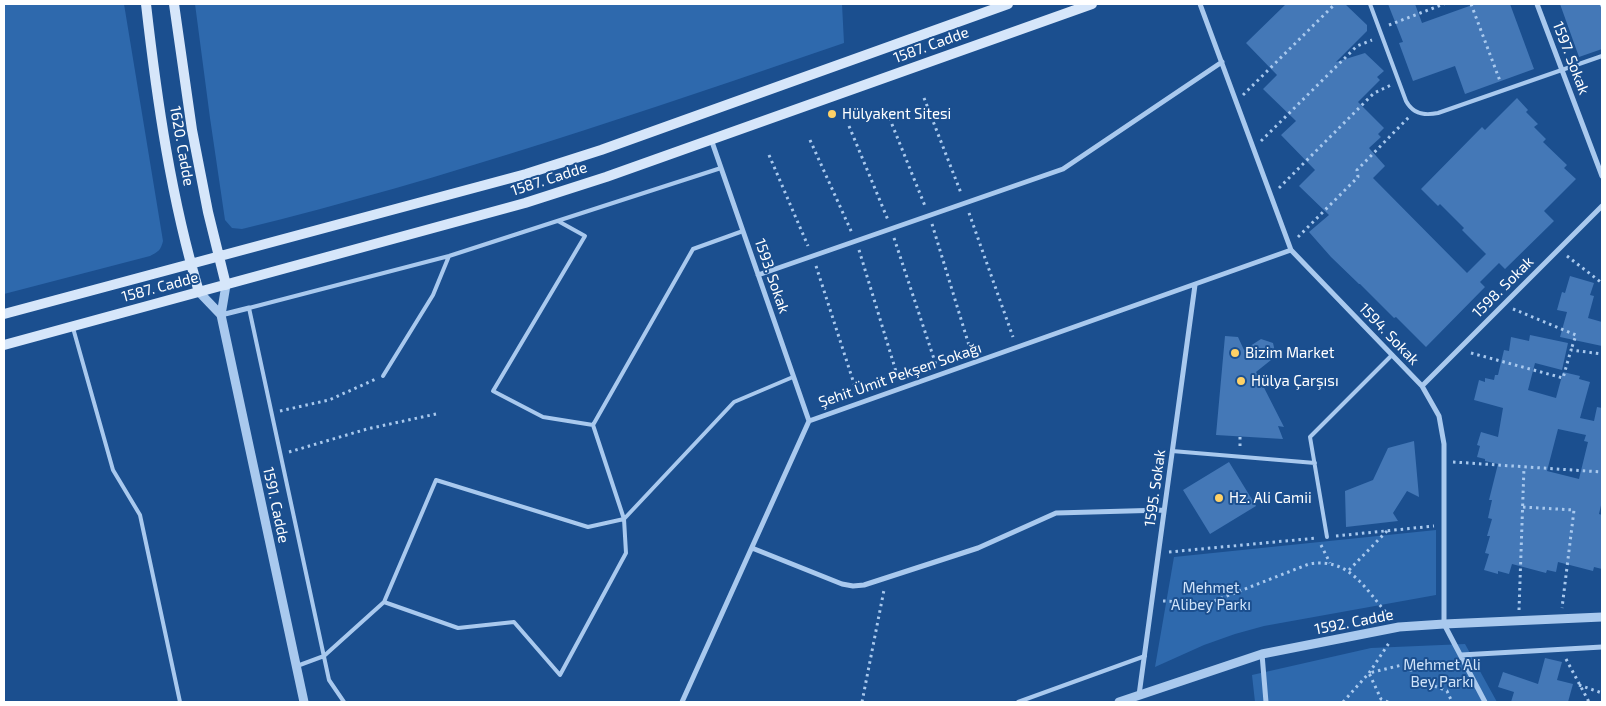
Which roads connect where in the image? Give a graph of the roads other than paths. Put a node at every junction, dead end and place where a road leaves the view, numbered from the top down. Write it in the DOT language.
graph roads {
  1 [pos="146,4"];
  2 [pos="174,4"];
  3 [pos="1008,4"];
  4 [pos="1092,4"];
  5 [pos="1200,4"];
  6 [pos="1370,4"];
  7 [pos="1537,4"];
  8 [pos="1602,56"];
  9 [pos="1222,62"];
  10 [pos="1562,70"];
  11 [pos="711,139"];
  12 [pos="721,168"];
  13 [pos="1602,176"];
  14 [pos="1602,206"];
  15 [pos="558,221"];
  16 [pos="743,231"];
  17 [pos="1291,248"];
  18 [pos="218,255"];
  19 [pos="449,256"];
  20 [pos="190,263"];
  21 [pos="758,276"];
  22 [pos="1195,284"];
  23 [pos="226,285"];
  24 [pos="199,292"];
  25 [pos="249,308"];
  26 [pos="4,314"];
  27 [pos="221,314"];
  28 [pos="73,326"];
  29 [pos="4,345"];
  30 [pos="1392,355"];
  31 [pos="383,376"];
  32 [pos="794,377"];
  33 [pos="1422,386"];
  34 [pos="809,421"];
  35 [pos="593,425"];
  36 [pos="1172,451"];
  37 [pos="1315,463"];
  38 [pos="1164,510"];
  39 [pos="624,519"];
  40 [pos="1327,537"];
  41 [pos="752,548"];
  42 [pos="384,602"];
  43 [pos="1602,617"];
  44 [pos="1444,624"];
  45 [pos="1602,647"];
  46 [pos="1262,654"];
  47 [pos="1461,655"];
  48 [pos="324,656"];
  49 [pos="1144,656"];
  50 [pos="296,667"];
  51 [pos="1139,696"];
  52 [pos="180,702"];
  53 [pos="304,702"];
  54 [pos="344,702"];
  55 [pos="682,702"];
  56 [pos="1018,702"];
  57 [pos="1119,702"];
  58 [pos="1266,702"];
  59 [pos="1486,702"];
  1 -- 20 [label="main road, 1620. Cadde"];
  2 -- 18 [label="main road, 1620. Cadde"];
  3 -- 18 [label="main road, 1587. Cadde"];
  4 -- 11 [label="main road, 1587. Cadde"];
  5 -- 9 [label="street, 1594. Sokak"];
  6 -- 10 [label="lane"];
  7 -- 10 [label="street, 1597. Sokak"];
  8 -- 10 [label="lane"];
  9 -- 17 [label="street, 1594. Sokak"];
  9 -- 21 [label="street"];
  10 -- 13 [label="street, 1597. Sokak"];
  11 -- 12 [label="street, 1593. Sokak"];
  11 -- 23 [label="main road, 1587. Cadde"];
  12 -- 15 [label="lane"];
  12 -- 16 [label="street, 1593. Sokak"];
  14 -- 33 [label="street, 1598. Sokak"];
  15 -- 19 [label="lane"];
  15 -- 35 [label="lane"];
  16 -- 21 [label="street, 1593. Sokak"];
  16 -- 35 [label="lane"];
  17 -- 22 [label="street, Şehit Ümit Pekşen Sokağı"];
  17 -- 30 [label="street, 1594. Sokak"];
  18 -- 20 [label="main road, 1587. Cadde"];
  18 -- 23 [label="main road, 1620. Cadde"];
  19 -- 25 [label="lane"];
  19 -- 31 [label="lane"];
  20 -- 24 [label="main road, 1620. Cadde"];
  20 -- 26 [label="main road, 1587. Cadde"];
  21 -- 32 [label="street, 1593. Sokak"];
  22 -- 34 [label="street, Şehit Ümit Pekşen Sokağı"];
  22 -- 36 [label="street, 1595. Sokak"];
  23 -- 24 [label="main road, 1587. Cadde"];
  23 -- 27 [label="street"];
  24 -- 27 [label="street"];
  24 -- 28 [label="main road, 1587. Cadde"];
  25 -- 27 [label="street"];
  25 -- 48 [label="lane"];
  27 -- 50 [label="street, 1591. Cadde"];
  28 -- 29 [label="main road, 1587. Cadde"];
  28 -- 52 [label="lane"];
  30 -- 33 [label="street, 1594. Sokak"];
  30 -- 37 [label="lane"];
  32 -- 34 [label="street, 1593. Sokak"];
  32 -- 39 [label="lane"];
  33 -- 44 [label="street, 1594. Sokak"];
  34 -- 41 [label="street, Şehit Ümit Pekşen Sokağı"];
  35 -- 39 [label="lane"];
  36 -- 37 [label="lane"];
  36 -- 38 [label="street, 1595. Sokak"];
  37 -- 40 [label="lane"];
  38 -- 41 [label="street"];
  38 -- 49 [label="street, 1595. Sokak"];
  39 -- 42 [label="lane"];
  39 -- 42 [label="lane"];
  41 -- 55 [label="street, Şehit Ümit Pekşen Sokağı"];
  42 -- 48 [label="lane"];
  43 -- 44 [label="street, 1592. Cadde"];
  44 -- 46 [label="street, 1592. Cadde"];
  44 -- 47 [label="street, 1594. Sokak"];
  45 -- 47 [label="street"];
  46 -- 51 [label="street, 1592. Cadde"];
  46 -- 58 [label="street"];
  47 -- 59 [label="street, 1594. Sokak"];
  48 -- 50 [label="lane"];
  48 -- 54 [label="lane"];
  49 -- 51 [label="street, 1595. Sokak"];
  49 -- 56 [label="lane"];
  50 -- 53 [label="street, 1591. Cadde"];
  51 -- 57 [label="street, 1592. Cadde"];
}
